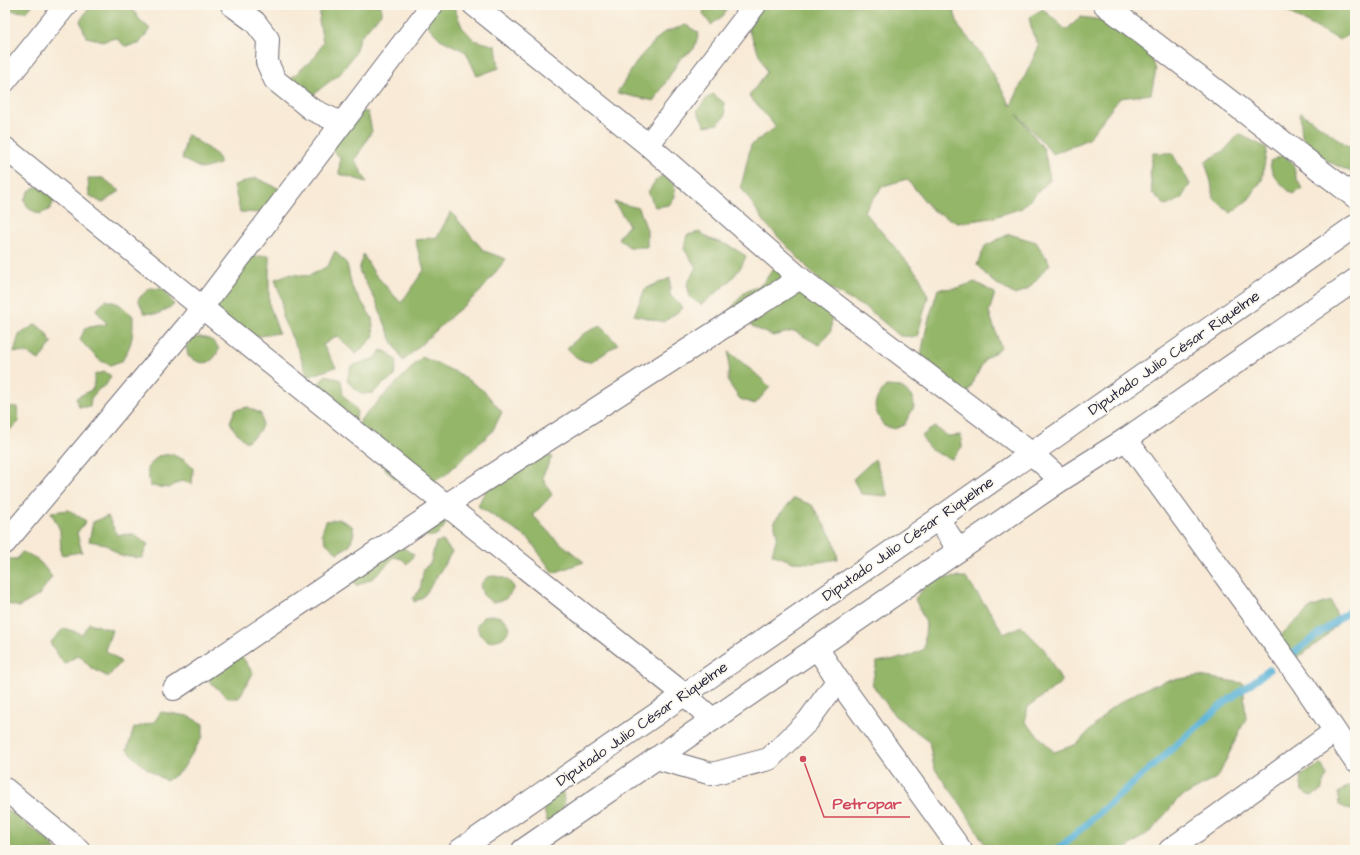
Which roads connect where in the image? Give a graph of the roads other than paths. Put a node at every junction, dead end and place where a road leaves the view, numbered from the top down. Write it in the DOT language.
graph roads {
  1 [pos="66,5"];
  2 [pos="232,5"];
  3 [pos="432,5"];
  4 [pos="474,5"];
  5 [pos="755,5"];
  6 [pos="1114,8"];
  7 [pos="5,81"];
  8 [pos="341,124"];
  9 [pos="648,145"];
  10 [pos="5,148"];
  11 [pos="1355,197"];
  12 [pos="1355,226"];
  13 [pos="800,278"];
  14 [pos="1355,280"];
  15 [pos="202,306"];
  16 [pos="1126,439"];
  17 [pos="1031,453"];
  18 [pos="1061,480"];
  19 [pos="446,505"];
  20 [pos="938,519"];
  21 [pos="5,543"];
  22 [pos="958,550"];
  23 [pos="817,648"];
  24 [pos="838,680"];
  25 [pos="174,689"];
  26 [pos="684,695"];
  27 [pos="712,719"];
  28 [pos="1334,732"];
  29 [pos="656,758"];
  30 [pos="1355,761"];
  31 [pos="5,789"];
  32 [pos="79,850"];
  33 [pos="460,850"];
  34 [pos="523,850"];
  35 [pos="961,850"];
  36 [pos="1170,850"];
  1 -- 7 [label="street"];
  2 -- 8 [label="street"];
  3 -- 8 [label="street"];
  4 -- 9 [label="street"];
  5 -- 9 [label="street"];
  6 -- 11 [label="street"];
  8 -- 15 [label="street"];
  9 -- 13 [label="street"];
  10 -- 15 [label="street"];
  12 -- 17 [label="street, Diputado Julio César Riquelme"];
  13 -- 17 [label="street"];
  13 -- 19 [label="street"];
  14 -- 16 [label="street"];
  15 -- 19 [label="street"];
  15 -- 21 [label="street"];
  16 -- 18 [label="street"];
  16 -- 28 [label="street"];
  17 -- 18 [label="street"];
  17 -- 20 [label="street, Diputado Julio César Riquelme"];
  18 -- 22 [label="street"];
  19 -- 25 [label="street"];
  19 -- 26 [label="street"];
  20 -- 22 [label="street"];
  20 -- 26 [label="street, Diputado Julio César Riquelme"];
  22 -- 23 [label="street"];
  23 -- 24 [label="street"];
  23 -- 27 [label="street"];
  24 -- 29 [label="street"];
  24 -- 35 [label="street"];
  26 -- 27 [label="street"];
  26 -- 33 [label="street, Diputado Julio César Riquelme"];
  27 -- 29 [label="street"];
  28 -- 30 [label="street"];
  28 -- 36 [label="street"];
  29 -- 34 [label="street"];
  31 -- 32 [label="street"];
}
